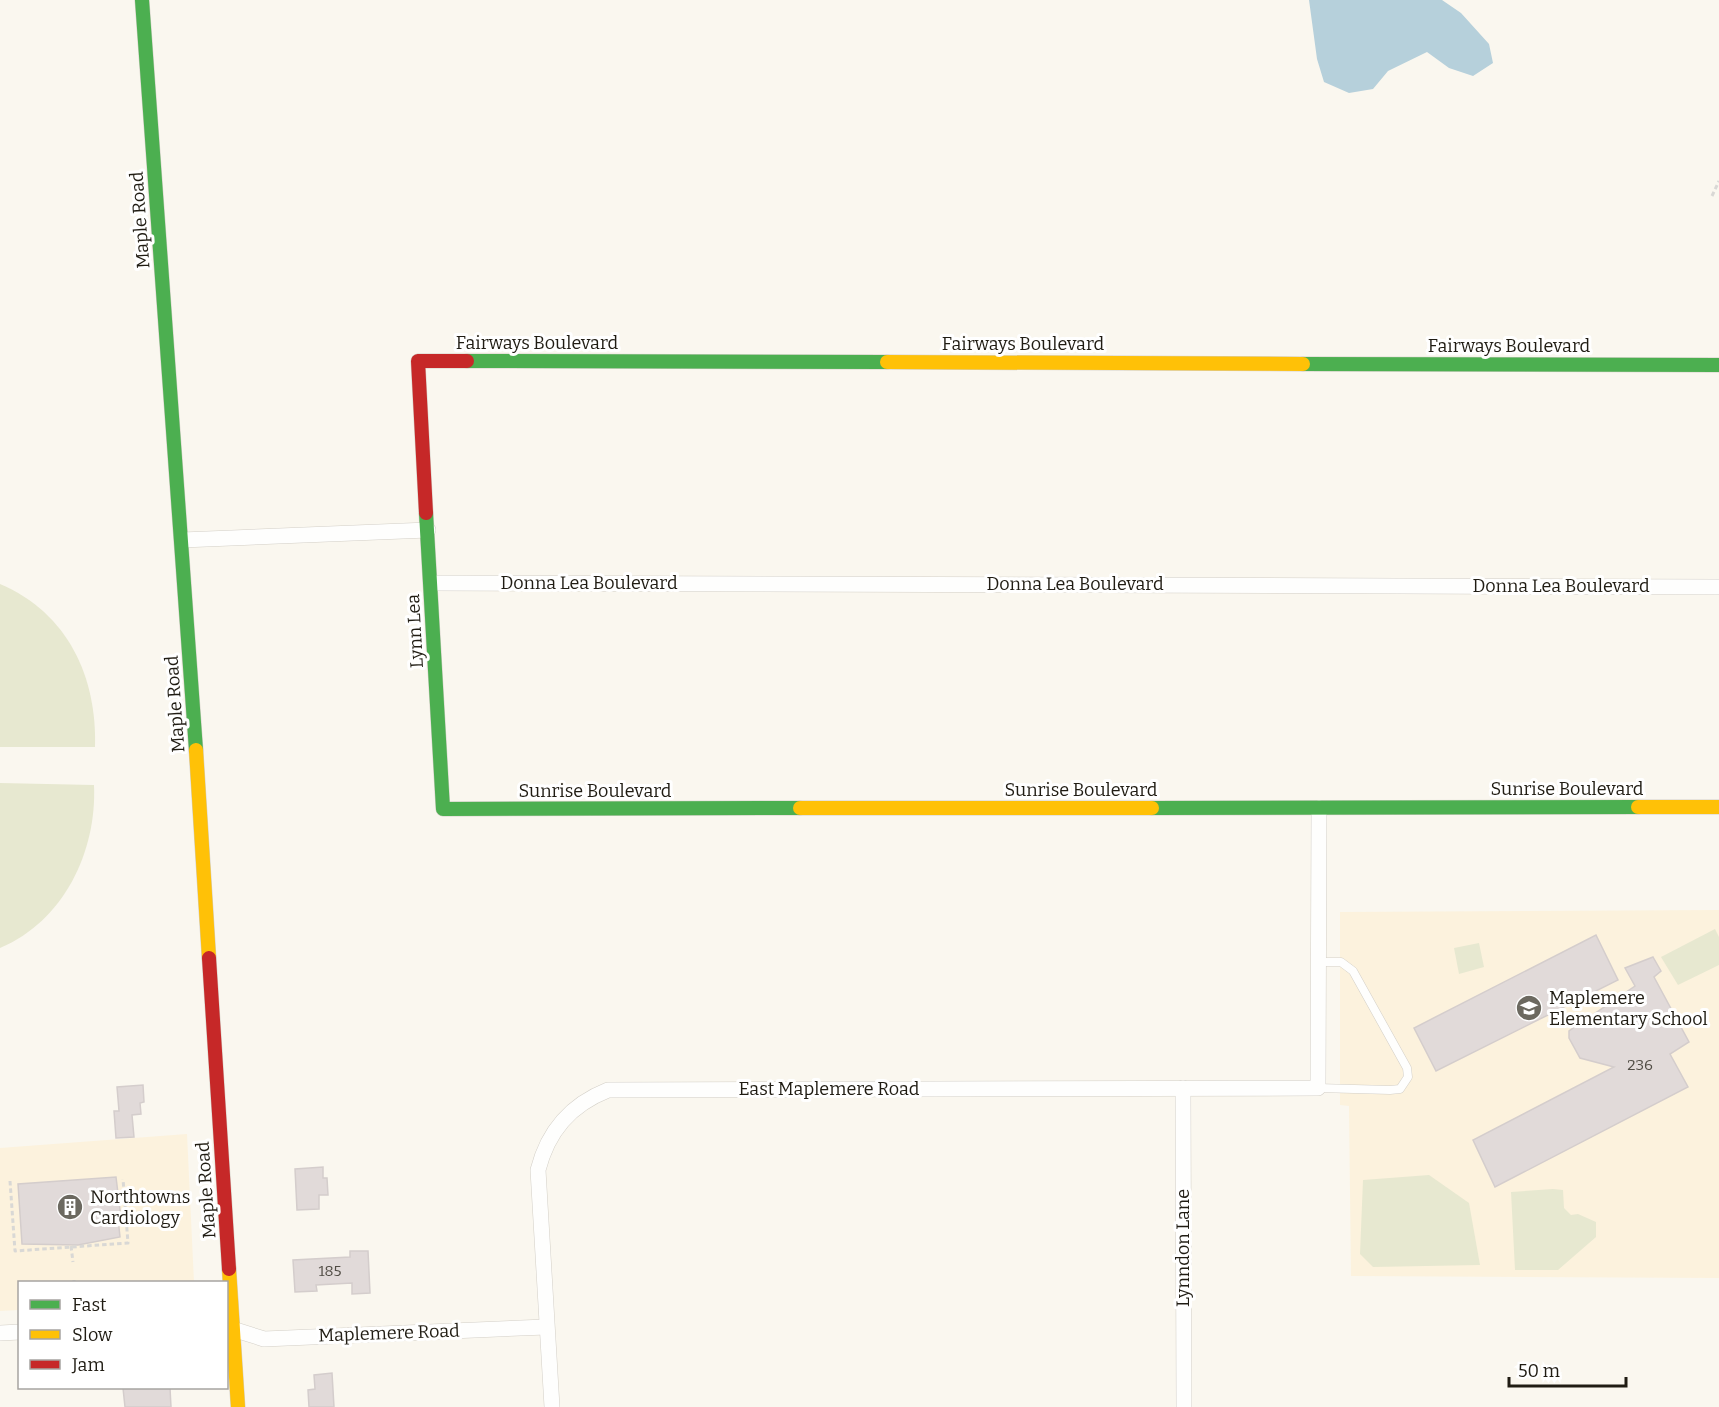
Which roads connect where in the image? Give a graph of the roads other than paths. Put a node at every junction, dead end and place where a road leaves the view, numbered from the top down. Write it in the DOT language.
graph roads {
  1 [pos="142,0"];
  2 [pos="1719,365"];
  3 [pos="423,452"];
  4 [pos="428,530"];
  5 [pos="182,540"];
  6 [pos="431,583"];
  7 [pos="1719,587"];
  8 [pos="1719,807"];
  9 [pos="1319,808"];
  10 [pos="443,809"];
  11 [pos="1318,962"];
  12 [pos="1183,1088"];
  13 [pos="1318,1088"];
  14 [pos="227,1281"];
  15 [pos="228,1295"];
  16 [pos="546,1326"];
  17 [pos="230,1328"];
  18 [pos="18,1332"];
  19 [pos="0,1333"];
  20 [pos="238,1407"];
  21 [pos="552,1407"];
  22 [pos="1184,1407"];
  1 -- 5 [label="street, Maple Road"];
  2 -- 3 [label="street, Fairways Boulevard"];
  3 -- 4 [label="street, Lynn Lea"];
  4 -- 5 [label="street"];
  4 -- 6 [label="street, Lynn Lea"];
  5 -- 14 [label="street, Maple Road"];
  6 -- 7 [label="street, Donna Lea Boulevard"];
  6 -- 10 [label="street, Lynn Lea"];
  8 -- 9 [label="street, Sunrise Boulevard"];
  9 -- 10 [label="street, Sunrise Boulevard"];
  9 -- 11 [label="street"];
  11 -- 13 [label="street"];
  11 -- 13 [label="lane"];
  12 -- 13 [label="street, East Maplemere Road"];
  12 -- 16 [label="street, East Maplemere Road"];
  12 -- 22 [label="street, Lynndon Lane"];
  15 -- 17 [label="street, Maple Road"];
  16 -- 17 [label="street, Maplemere Road"];
  16 -- 21 [label="street, East Maplemere Road"];
  17 -- 20 [label="street, Maple Road"];
  18 -- 19 [label="street"];
}
